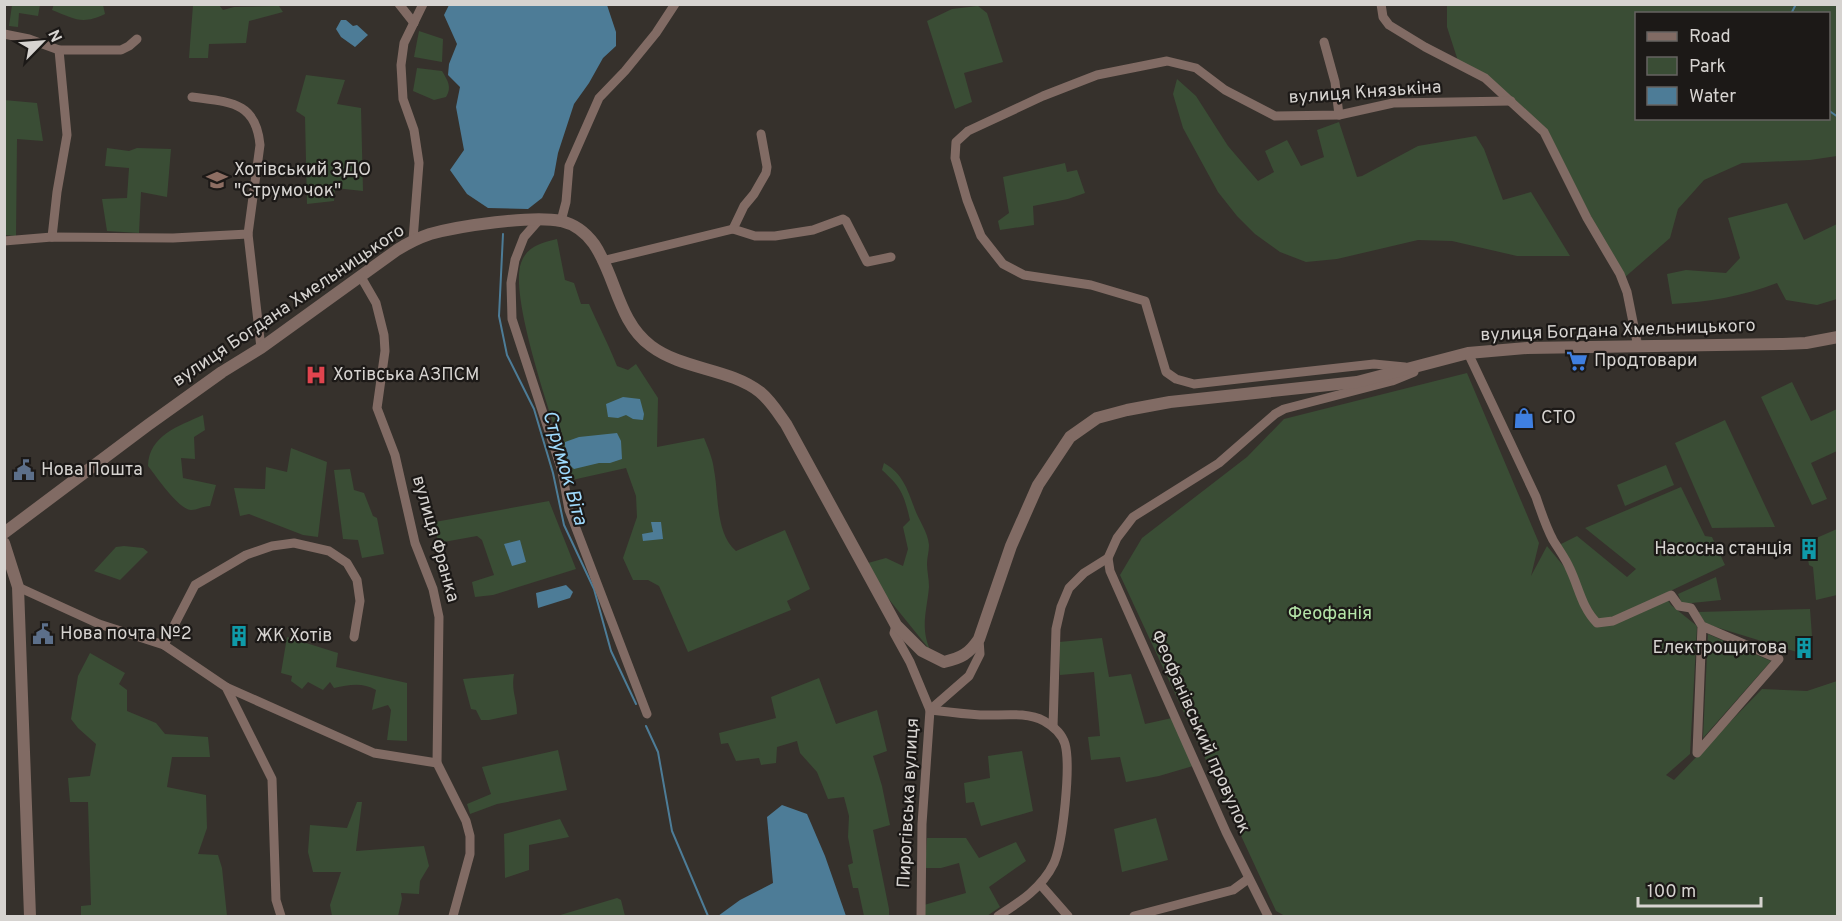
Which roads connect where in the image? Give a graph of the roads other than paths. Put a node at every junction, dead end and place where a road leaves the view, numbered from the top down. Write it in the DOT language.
graph roads {
  1 [pos="399,4"];
  2 [pos="423,4"];
  3 [pos="675,4"];
  4 [pos="1381,4"];
  5 [pos="414,23"];
  6 [pos="4,34"];
  7 [pos="137,39"];
  8 [pos="1324,42"];
  9 [pos="59,50"];
  10 [pos="192,96"];
  11 [pos="1511,101"];
  12 [pos="1339,115"];
  13 [pos="761,134"];
  14 [pos="539,220"];
  15 [pos="561,221"];
  16 [pos="733,229"];
  17 [pos="248,234"];
  18 [pos="52,237"];
  19 [pos="413,240"];
  20 [pos="4,241"];
  21 [pos="891,257"];
  22 [pos="602,261"];
  23 [pos="362,277"];
  24 [pos="1838,337"];
  25 [pos="1638,347"];
  26 [pos="261,348"];
  27 [pos="1468,353"];
  28 [pos="1447,359"];
  29 [pos="1410,368"];
  30 [pos="4,533"];
  31 [pos="4,543"];
  32 [pos="1108,558"];
  33 [pos="18,587"];
  34 [pos="896,625"];
  35 [pos="1702,626"];
  36 [pos="354,637"];
  37 [pos="979,639"];
  38 [pos="164,645"];
  39 [pos="226,687"];
  40 [pos="930,710"];
  41 [pos="647,714"];
  42 [pos="1053,727"];
  43 [pos="437,763"];
  44 [pos="1248,879"];
  45 [pos="1040,884"];
  46 [pos="30,916"];
  47 [pos="281,916"];
  48 [pos="453,916"];
  49 [pos="921,916"];
  50 [pos="998,916"];
  51 [pos="1068,916"];
  52 [pos="1134,916"];
  53 [pos="1268,916"];
  1 -- 5 [label="street"];
  2 -- 5 [label="street"];
  3 -- 15 [label="street"];
  4 -- 11 [label="street"];
  5 -- 19 [label="street"];
  6 -- 9 [label="street"];
  7 -- 9 [label="street"];
  8 -- 12 [label="street"];
  9 -- 18 [label="street"];
  10 -- 17 [label="street"];
  11 -- 12 [label="street, вулиця Князькіна"];
  11 -- 25 [label="street"];
  12 -- 29 [label="street, вулиця Князькіна"];
  13 -- 16 [label="street"];
  14 -- 15 [label="street, вулиця Богдана Хмельницького"];
  14 -- 19 [label="street, вулиця Богдана Хмельницького"];
  14 -- 41 [label="street"];
  15 -- 22 [label="street, вулиця Богдана Хмельницького"];
  16 -- 21 [label="street"];
  16 -- 22 [label="street"];
  17 -- 18 [label="street"];
  17 -- 26 [label="street"];
  18 -- 20 [label="street"];
  19 -- 23 [label="street, вулиця Богдана Хмельницького"];
  22 -- 34 [label="street, вулиця Богдана Хмельницького"];
  23 -- 26 [label="street, вулиця Богдана Хмельницького"];
  23 -- 43 [label="street, вулиця Франка"];
  24 -- 25 [label="street, вулиця Богдана Хмельницького"];
  25 -- 27 [label="street, вулиця Богдана Хмельницького"];
  26 -- 30 [label="street, вулиця Богдана Хмельницького"];
  27 -- 28 [label="street, вулиця Богдана Хмельницького"];
  27 -- 35 [label="street"];
  28 -- 29 [label="street, вулиця Богдана Хмельницького"];
  28 -- 32 [label="street"];
  29 -- 37 [label="street, вулиця Богдана Хмельницького"];
  31 -- 33 [label="street"];
  32 -- 42 [label="street"];
  32 -- 44 [label="street, Феофанівський провулок"];
  33 -- 38 [label="street"];
  33 -- 46 [label="street"];
  34 -- 37 [label="street, вулиця Богдана Хмельницького"];
  34 -- 40 [label="street"];
  35 -- 35 [label="street"];
  36 -- 38 [label="street"];
  37 -- 40 [label="street, Пирогівська вулиця"];
  38 -- 39 [label="street"];
  39 -- 43 [label="street"];
  39 -- 47 [label="street"];
  40 -- 42 [label="street"];
  40 -- 49 [label="street, Пирогівська вулиця"];
  42 -- 45 [label="street"];
  43 -- 48 [label="street, вулиця Франка"];
  44 -- 52 [label="street"];
  44 -- 53 [label="street, Феофанівський провулок"];
  45 -- 50 [label="street"];
  45 -- 51 [label="street"];
}
